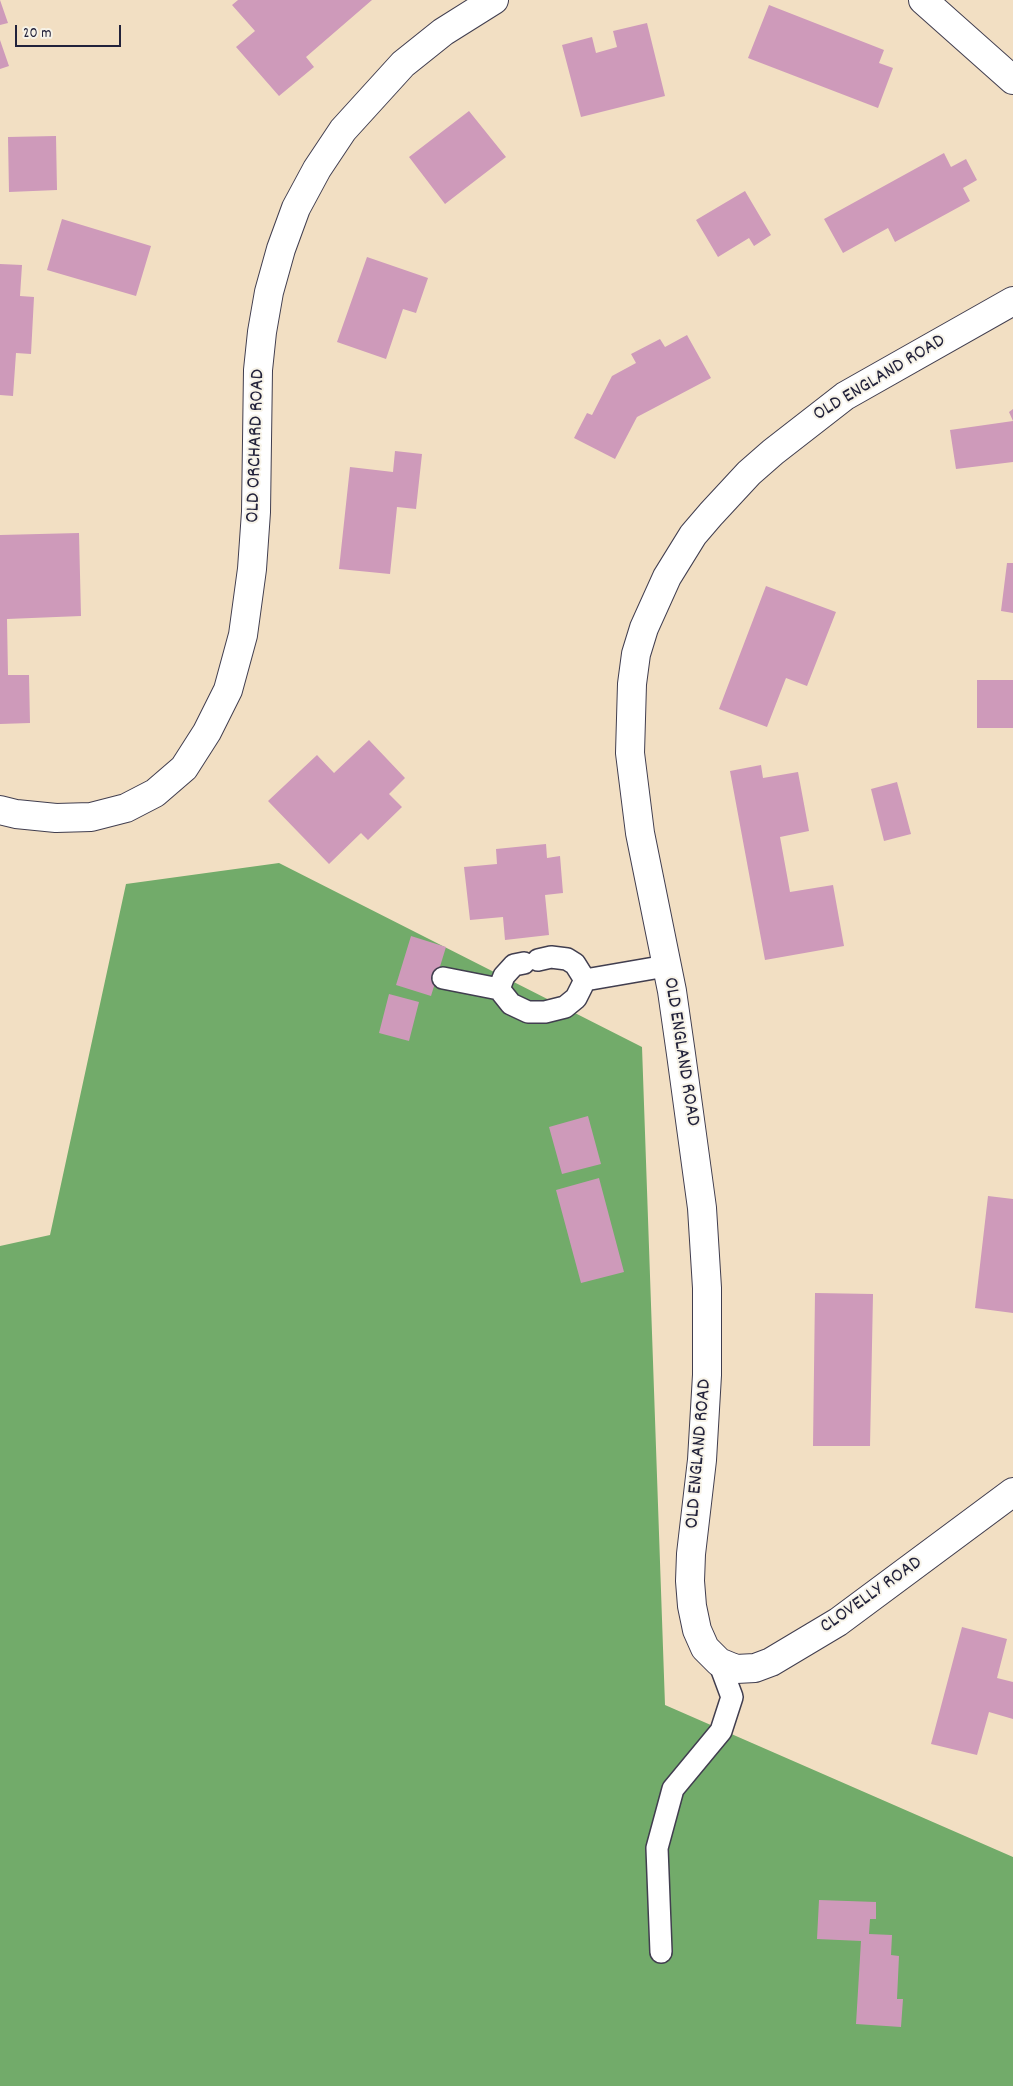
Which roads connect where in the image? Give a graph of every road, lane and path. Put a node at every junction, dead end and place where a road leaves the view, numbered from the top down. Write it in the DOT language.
graph roads {
  1 [pos="494,0"];
  2 [pos="923,0"];
  3 [pos="1013,80"];
  4 [pos="1013,301"];
  5 [pos="0,810"];
  6 [pos="666,966"];
  7 [pos="443,978"];
  8 [pos="585,980"];
  9 [pos="499,989"];
  10 [pos="1013,1492"];
  11 [pos="719,1662"];
  12 [pos="661,1952"];
  1 -- 5 [label="street, OLD ORCHARD ROAD"];
  2 -- 3 [label="street"];
  4 -- 6 [label="street, OLD ENGLAND ROAD"];
  6 -- 8 [label="lane"];
  6 -- 11 [label="street, OLD ENGLAND ROAD"];
  7 -- 9 [label="lane"];
  8 -- 9 [label="lane"];
  8 -- 9 [label="lane"];
  10 -- 11 [label="street, CLOVELLY ROAD"];
  11 -- 12 [label="lane, OLD ENGLAND ROAD"];
}
